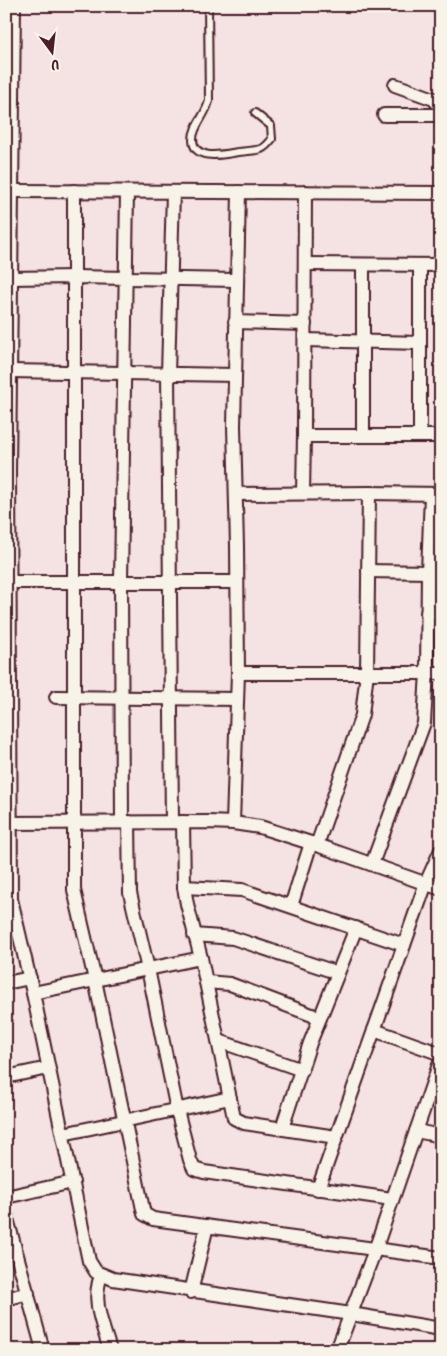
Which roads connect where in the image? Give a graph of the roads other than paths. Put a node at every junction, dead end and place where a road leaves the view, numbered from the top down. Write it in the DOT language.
graph roads {
  1 [pos="14,6"];
  2 [pos="208,6"];
  3 [pos="395,84"];
  4 [pos="441,108"];
  5 [pos="255,113"];
  6 [pos="384,115"];
  7 [pos="441,115"];
  8 [pos="13,191"];
  9 [pos="74,192"];
  10 [pos="127,192"];
  11 [pos="173,192"];
  12 [pos="239,192"];
  13 [pos="305,192"];
  14 [pos="441,193"];
  15 [pos="305,264"];
  16 [pos="363,264"];
  17 [pos="420,265"];
  18 [pos="441,265"];
  19 [pos="74,277"];
  20 [pos="11,278"];
  21 [pos="125,278"];
  22 [pos="171,278"];
  23 [pos="236,280"];
  24 [pos="236,322"];
  25 [pos="304,324"];
  26 [pos="305,340"];
  27 [pos="363,341"];
  28 [pos="420,343"];
  29 [pos="10,371"];
  30 [pos="74,372"];
  31 [pos="123,373"];
  32 [pos="168,374"];
  33 [pos="235,375"];
  34 [pos="304,436"];
  35 [pos="363,436"];
  36 [pos="420,436"];
  37 [pos="441,436"];
  38 [pos="8,471"];
  39 [pos="369,493"];
  40 [pos="236,494"];
  41 [pos="303,494"];
  42 [pos="436,494"];
  43 [pos="434,554"];
  44 [pos="368,571"];
  45 [pos="428,572"];
  46 [pos="75,581"];
  47 [pos="121,581"];
  48 [pos="9,582"];
  49 [pos="170,582"];
  50 [pos="237,582"];
  51 [pos="427,613"];
  52 [pos="441,613"];
  53 [pos="8,640"];
  54 [pos="367,672"];
  55 [pos="427,672"];
  56 [pos="238,673"];
  57 [pos="441,673"];
  58 [pos="56,697"];
  59 [pos="74,698"];
  60 [pos="122,698"];
  61 [pos="170,698"];
  62 [pos="237,699"];
  63 [pos="125,822"];
  64 [pos="178,822"];
  65 [pos="233,822"];
  66 [pos="8,823"];
  67 [pos="74,823"];
  68 [pos="314,844"];
  69 [pos="441,850"];
  70 [pos="372,864"];
  71 [pos="426,883"];
  72 [pos="184,887"];
  73 [pos="441,889"];
  74 [pos="9,900"];
  75 [pos="291,906"];
  76 [pos="356,928"];
  77 [pos="194,935"];
  78 [pos="404,945"];
  79 [pos="201,958"];
  80 [pos="148,969"];
  81 [pos="338,973"];
  82 [pos="30,978"];
  83 [pos="95,980"];
  84 [pos="206,982"];
  85 [pos="6,983"];
  86 [pos="34,993"];
  87 [pos="320,1018"];
  88 [pos="374,1030"];
  89 [pos="219,1041"];
  90 [pos="441,1054"];
  91 [pos="441,1059"];
  92 [pos="48,1068"];
  93 [pos="302,1070"];
  94 [pos="6,1077"];
  95 [pos="230,1098"];
  96 [pos="178,1110"];
  97 [pos="125,1122"];
  98 [pos="282,1128"];
  99 [pos="416,1131"];
  100 [pos="63,1134"];
  101 [pos="441,1136"];
  102 [pos="336,1137"];
  103 [pos="72,1182"];
  104 [pos="318,1188"];
  105 [pos="6,1198"];
  106 [pos="392,1199"];
  107 [pos="6,1215"];
  108 [pos="207,1226"];
  109 [pos="375,1250"];
  110 [pos="441,1258"];
  111 [pos="101,1276"];
  112 [pos="191,1292"];
  113 [pos="28,1293"];
  114 [pos="6,1299"];
  115 [pos="351,1314"];
  116 [pos="441,1329"];
  117 [pos="113,1349"];
  118 [pos="43,1350"];
  119 [pos="337,1350"];
  1 -- 8 [label="street"];
  2 -- 5 [label="lane"];
  3 -- 4 [label="street"];
  6 -- 7 [label="street"];
  8 -- 9 [label="street"];
  8 -- 20 [label="street"];
  9 -- 10 [label="street"];
  9 -- 19 [label="street"];
  10 -- 11 [label="street"];
  10 -- 21 [label="street"];
  11 -- 12 [label="street"];
  11 -- 22 [label="street"];
  12 -- 13 [label="street"];
  12 -- 23 [label="street"];
  13 -- 14 [label="street"];
  13 -- 15 [label="street"];
  15 -- 16 [label="street"];
  15 -- 25 [label="street"];
  16 -- 17 [label="street"];
  16 -- 27 [label="street"];
  17 -- 18 [label="street"];
  17 -- 28 [label="street"];
  19 -- 20 [label="street"];
  19 -- 21 [label="street"];
  19 -- 30 [label="street"];
  20 -- 29 [label="street"];
  21 -- 22 [label="street"];
  21 -- 31 [label="street"];
  22 -- 23 [label="street"];
  22 -- 32 [label="street"];
  23 -- 24 [label="street"];
  24 -- 25 [label="street"];
  24 -- 33 [label="street"];
  25 -- 26 [label="street"];
  26 -- 27 [label="street"];
  26 -- 34 [label="street"];
  27 -- 28 [label="street"];
  27 -- 35 [label="street"];
  28 -- 36 [label="street"];
  29 -- 30 [label="street"];
  29 -- 38 [label="street"];
  30 -- 31 [label="street"];
  30 -- 46 [label="street"];
  31 -- 32 [label="street"];
  31 -- 47 [label="street"];
  32 -- 33 [label="street"];
  32 -- 49 [label="street"];
  33 -- 40 [label="street"];
  34 -- 35 [label="street"];
  34 -- 41 [label="street"];
  35 -- 36 [label="street"];
  36 -- 37 [label="street"];
  38 -- 48 [label="street"];
  39 -- 41 [label="street"];
  39 -- 42 [label="street"];
  39 -- 44 [label="street"];
  40 -- 41 [label="street"];
  40 -- 50 [label="street"];
  42 -- 43 [label="street"];
  43 -- 45 [label="street"];
  44 -- 45 [label="street"];
  44 -- 54 [label="street"];
  45 -- 51 [label="street"];
  46 -- 47 [label="street"];
  46 -- 48 [label="street"];
  46 -- 59 [label="street"];
  47 -- 49 [label="street"];
  47 -- 60 [label="street"];
  48 -- 53 [label="street"];
  49 -- 50 [label="street"];
  49 -- 61 [label="street"];
  50 -- 56 [label="street"];
  51 -- 52 [label="street"];
  51 -- 55 [label="street"];
  53 -- 66 [label="street"];
  54 -- 55 [label="street"];
  54 -- 56 [label="street"];
  54 -- 68 [label="street"];
  55 -- 57 [label="street"];
  55 -- 70 [label="street"];
  56 -- 62 [label="street"];
  58 -- 59 [label="street"];
  59 -- 60 [label="street"];
  59 -- 67 [label="street"];
  60 -- 61 [label="street"];
  60 -- 63 [label="street"];
  61 -- 62 [label="street"];
  61 -- 64 [label="street"];
  62 -- 65 [label="street"];
  63 -- 64 [label="street"];
  63 -- 67 [label="street"];
  63 -- 80 [label="street"];
  64 -- 65 [label="street"];
  64 -- 72 [label="street"];
  65 -- 68 [label="street"];
  66 -- 67 [label="street"];
  66 -- 74 [label="street"];
  67 -- 83 [label="street"];
  68 -- 70 [label="street"];
  68 -- 75 [label="street"];
  69 -- 71 [label="street"];
  70 -- 71 [label="street"];
  71 -- 73 [label="street"];
  71 -- 78 [label="street"];
  72 -- 75 [label="street"];
  72 -- 77 [label="street"];
  74 -- 82 [label="street"];
  75 -- 76 [label="street"];
  76 -- 78 [label="street"];
  76 -- 81 [label="street"];
  77 -- 79 [label="street"];
  77 -- 81 [label="street"];
  78 -- 88 [label="street"];
  79 -- 80 [label="street"];
  79 -- 84 [label="street"];
  80 -- 83 [label="street"];
  80 -- 96 [label="street"];
  81 -- 87 [label="street"];
  82 -- 85 [label="street"];
  82 -- 86 [label="street"];
  83 -- 86 [label="street"];
  83 -- 97 [label="street"];
  84 -- 87 [label="street"];
  84 -- 89 [label="street"];
  86 -- 92 [label="street"];
  87 -- 93 [label="street"];
  88 -- 90 [label="street"];
  88 -- 102 [label="street"];
  89 -- 93 [label="street"];
  89 -- 95 [label="street"];
  91 -- 99 [label="street"];
  92 -- 94 [label="street"];
  92 -- 100 [label="street"];
  93 -- 98 [label="street"];
  95 -- 96 [label="street"];
  95 -- 98 [label="street"];
  96 -- 97 [label="street"];
  96 -- 104 [label="street"];
  97 -- 100 [label="street"];
  97 -- 108 [label="street"];
  98 -- 102 [label="street"];
  99 -- 101 [label="street"];
  99 -- 106 [label="street"];
  100 -- 103 [label="street"];
  102 -- 104 [label="street"];
  103 -- 105 [label="street"];
  103 -- 111 [label="street"];
  104 -- 106 [label="street"];
  106 -- 109 [label="street"];
  107 -- 113 [label="street"];
  108 -- 109 [label="street"];
  108 -- 112 [label="street"];
  109 -- 110 [label="street"];
  109 -- 115 [label="street"];
  111 -- 112 [label="street"];
  111 -- 117 [label="street"];
  112 -- 115 [label="street"];
  113 -- 114 [label="street"];
  113 -- 118 [label="street"];
  115 -- 116 [label="street"];
  115 -- 119 [label="street"];
}
